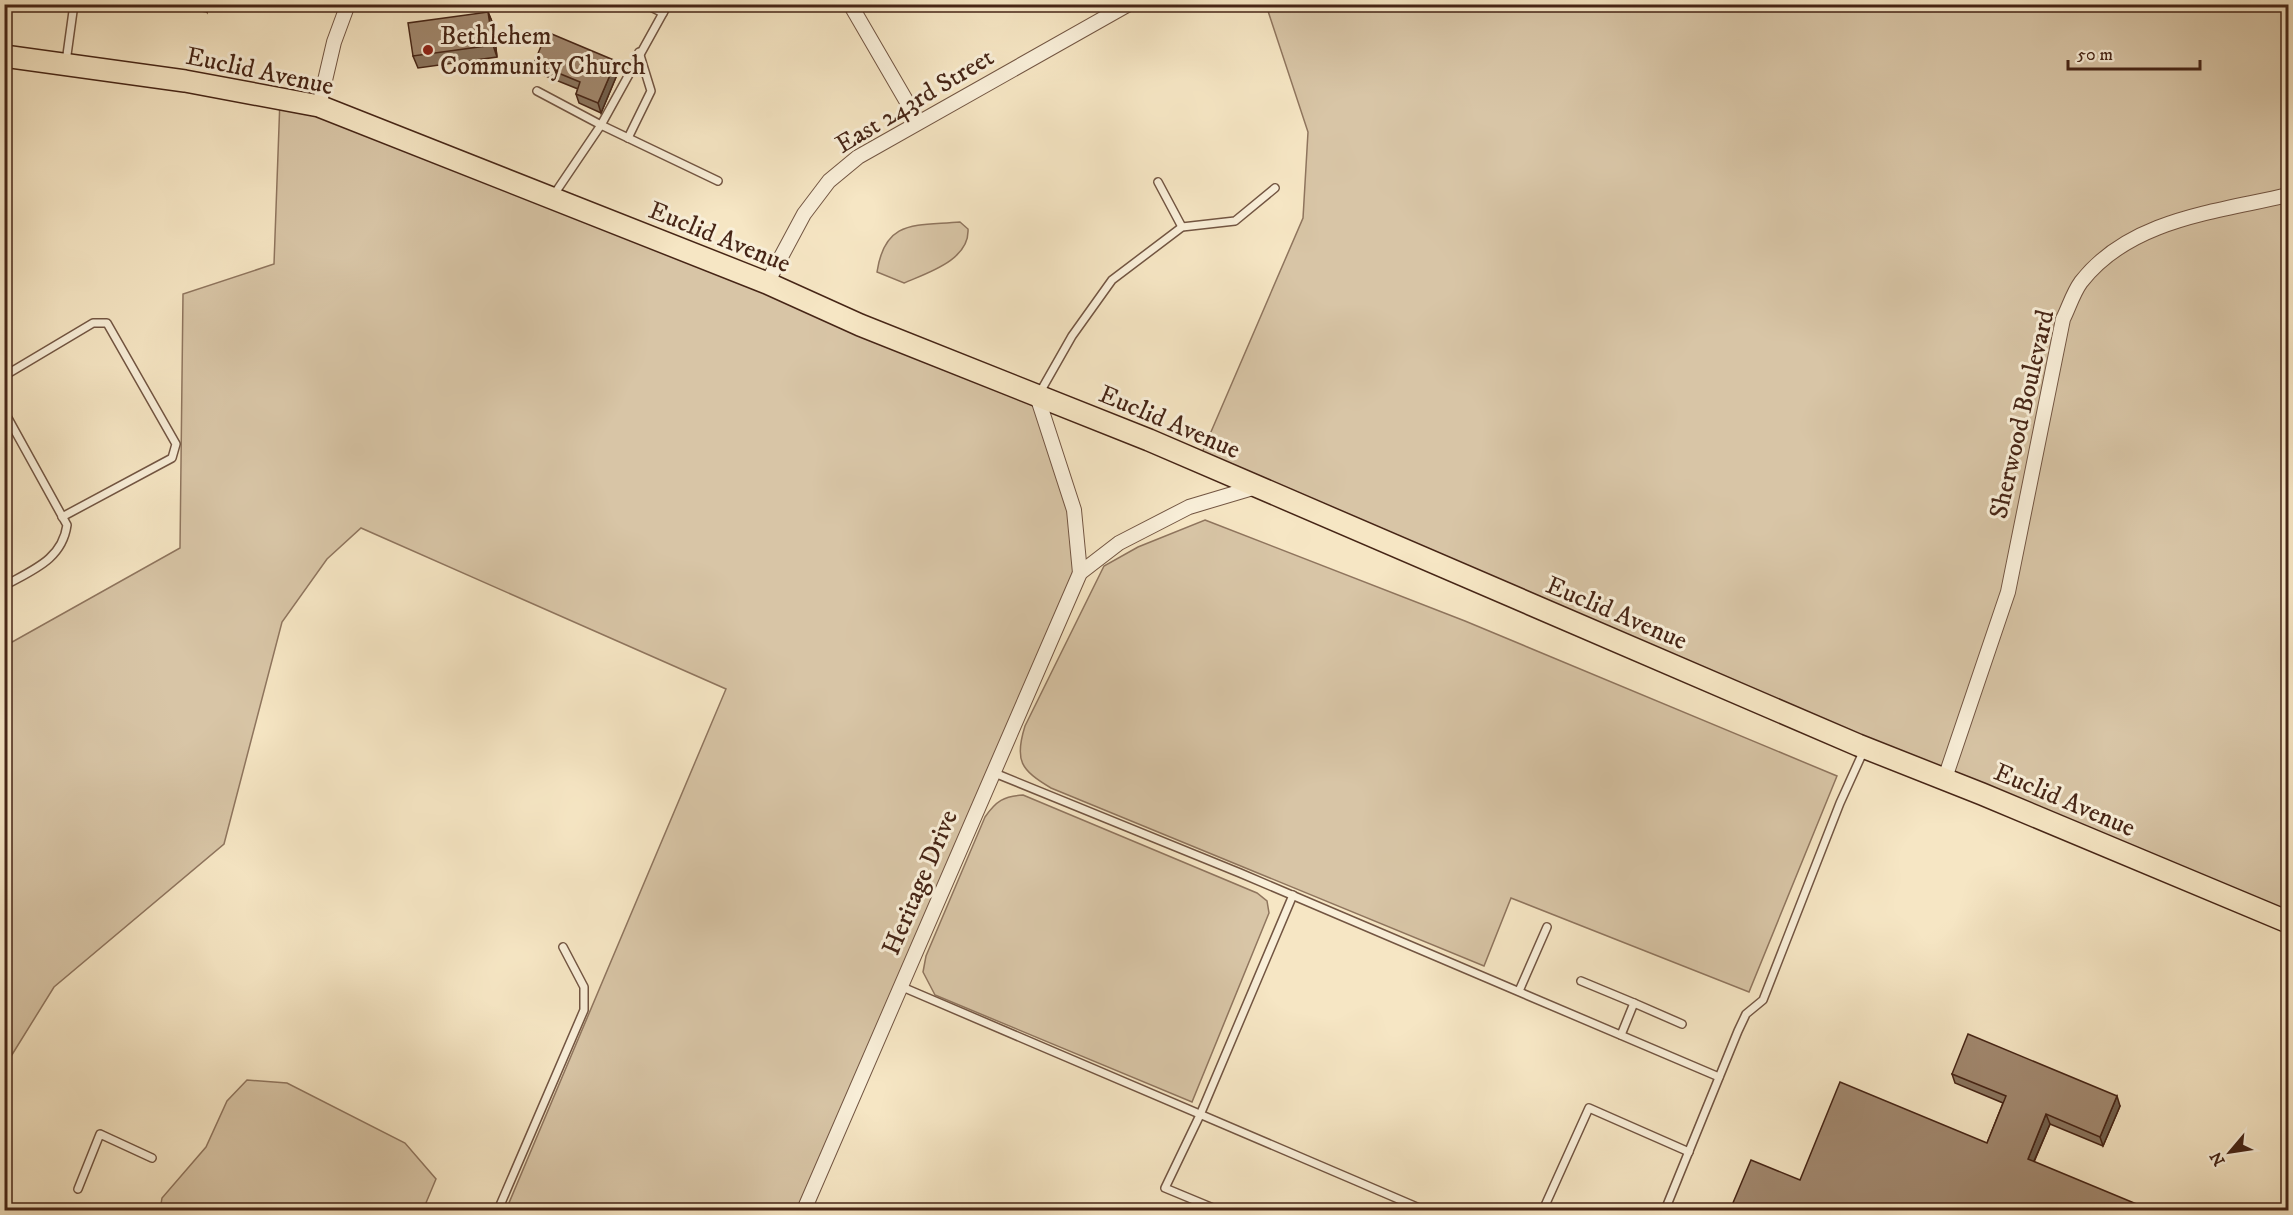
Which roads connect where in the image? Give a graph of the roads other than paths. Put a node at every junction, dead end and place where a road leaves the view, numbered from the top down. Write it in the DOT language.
graph roads {
  1 [pos="74,4"];
  2 [pos="348,4"];
  3 [pos="645,4"];
  4 [pos="668,4"];
  5 [pos="1129,4"];
  6 [pos="851,5"];
  7 [pos="663,13"];
  8 [pos="639,52"];
  9 [pos="4,56"];
  10 [pos="66,64"];
  11 [pos="537,91"];
  12 [pos="319,106"];
  13 [pos="918,121"];
  14 [pos="601,125"];
  15 [pos="628,138"];
  16 [pos="718,182"];
  17 [pos="1158,182"];
  18 [pos="1275,188"];
  19 [pos="2289,195"];
  20 [pos="552,198"];
  21 [pos="1182,227"];
  22 [pos="767,283"];
  23 [pos="4,376"];
  24 [pos="1038,396"];
  25 [pos="4,411"];
  26 [pos="1256,487"];
  27 [pos="62,517"];
  28 [pos="1080,573"];
  29 [pos="4,586"];
  30 [pos="1865,748"];
  31 [pos="992,772"];
  32 [pos="1945,778"];
  33 [pos="1293,895"];
  34 [pos="2289,922"];
  35 [pos="1547,927"];
  36 [pos="563,947"];
  37 [pos="1581,981"];
  38 [pos="900,986"];
  39 [pos="1519,991"];
  40 [pos="1634,1004"];
  41 [pos="1682,1024"];
  42 [pos="1621,1035"];
  43 [pos="1719,1077"];
  44 [pos="1200,1115"];
  45 [pos="1689,1152"];
  46 [pos="152,1158"];
  47 [pos="78,1189"];
  48 [pos="498,1210"];
  49 [pos="804,1210"];
  50 [pos="1218,1210"];
  51 [pos="1424,1210"];
  52 [pos="1543,1210"];
  53 [pos="1665,1210"];
  1 -- 10 [label="lane"];
  2 -- 12 [label="street"];
  3 -- 7 [label="lane"];
  4 -- 7 [label="lane"];
  5 -- 13 [label="street, East 243rd Street"];
  6 -- 13 [label="street"];
  7 -- 8 [label="lane"];
  8 -- 14 [label="lane"];
  8 -- 15 [label="lane"];
  9 -- 10 [label="main road, Euclid Avenue"];
  10 -- 12 [label="main road, Euclid Avenue"];
  11 -- 14 [label="lane"];
  12 -- 20 [label="main road, Euclid Avenue"];
  13 -- 22 [label="street, East 243rd Street"];
  14 -- 15 [label="lane"];
  14 -- 20 [label="lane"];
  15 -- 16 [label="lane"];
  17 -- 21 [label="lane"];
  18 -- 21 [label="lane"];
  19 -- 32 [label="street, Sherwood Boulevard"];
  20 -- 22 [label="main road, Euclid Avenue"];
  21 -- 24 [label="lane"];
  22 -- 24 [label="main road, Euclid Avenue"];
  23 -- 27 [label="lane"];
  24 -- 26 [label="main road, Euclid Avenue"];
  24 -- 28 [label="street, Heritage Drive"];
  25 -- 27 [label="lane"];
  26 -- 28 [label="street, Heritage Drive"];
  26 -- 30 [label="main road, Euclid Avenue"];
  27 -- 29 [label="lane"];
  28 -- 31 [label="street, Heritage Drive"];
  30 -- 32 [label="main road, Euclid Avenue"];
  30 -- 43 [label="lane"];
  31 -- 33 [label="lane"];
  31 -- 38 [label="street, Heritage Drive"];
  32 -- 34 [label="main road, Euclid Avenue"];
  33 -- 39 [label="lane"];
  33 -- 44 [label="lane"];
  35 -- 39 [label="lane"];
  36 -- 48 [label="lane"];
  37 -- 40 [label="lane"];
  38 -- 44 [label="lane"];
  38 -- 49 [label="street, Heritage Drive"];
  39 -- 42 [label="lane"];
  40 -- 41 [label="lane"];
  40 -- 42 [label="lane"];
  42 -- 43 [label="lane"];
  43 -- 45 [label="lane"];
  44 -- 50 [label="lane"];
  44 -- 51 [label="lane"];
  45 -- 52 [label="lane"];
  45 -- 53 [label="lane"];
  46 -- 47 [label="lane"];
}
